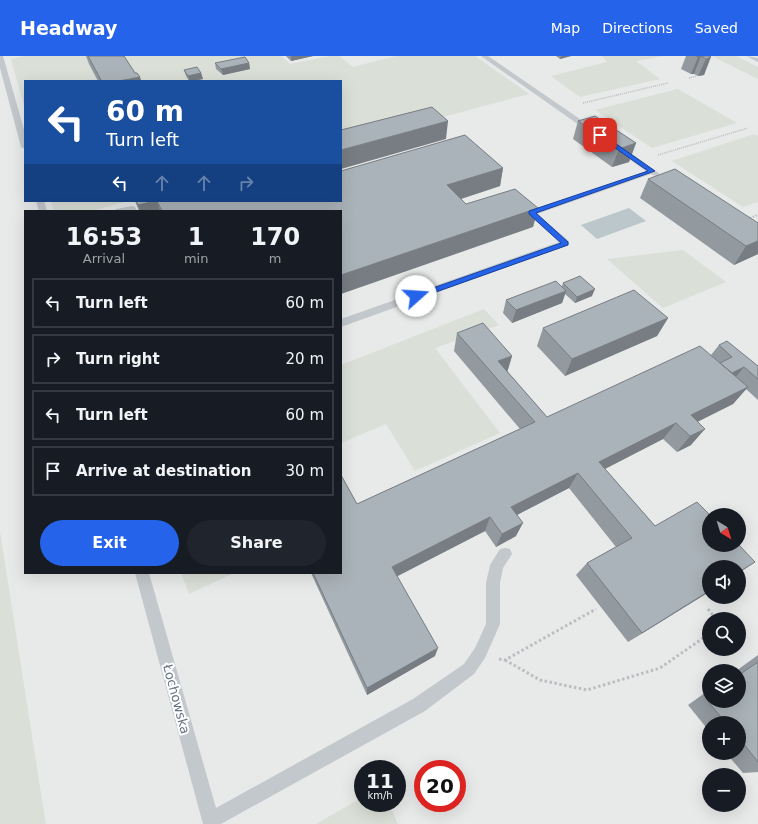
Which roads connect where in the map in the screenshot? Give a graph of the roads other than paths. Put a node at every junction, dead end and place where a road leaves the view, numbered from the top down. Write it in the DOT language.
graph roads {
  1 [pos="0,56"];
  2 [pos="484,56"];
  3 [pos="750,56"];
  4 [pos="758,60"];
  5 [pos="600,135"];
  6 [pos="24,143"];
  7 [pos="613,144"];
  8 [pos="652,171"];
  9 [pos="665,180"];
  10 [pos="342,323"];
  11 [pos="505,554"];
  12 [pos="142,574"];
  13 [pos="211,822"];
  1 -- 6 [label="lane"];
  2 -- 5 [label="lane"];
  3 -- 4 [label="lane"];
  7 -- 8 [label="lane"];
  8 -- 9 [label="lane"];
  8 -- 10 [label="lane"];
  11 -- 13 [label="lane"];
  12 -- 13 [label="lane, Łochowska"];
}
